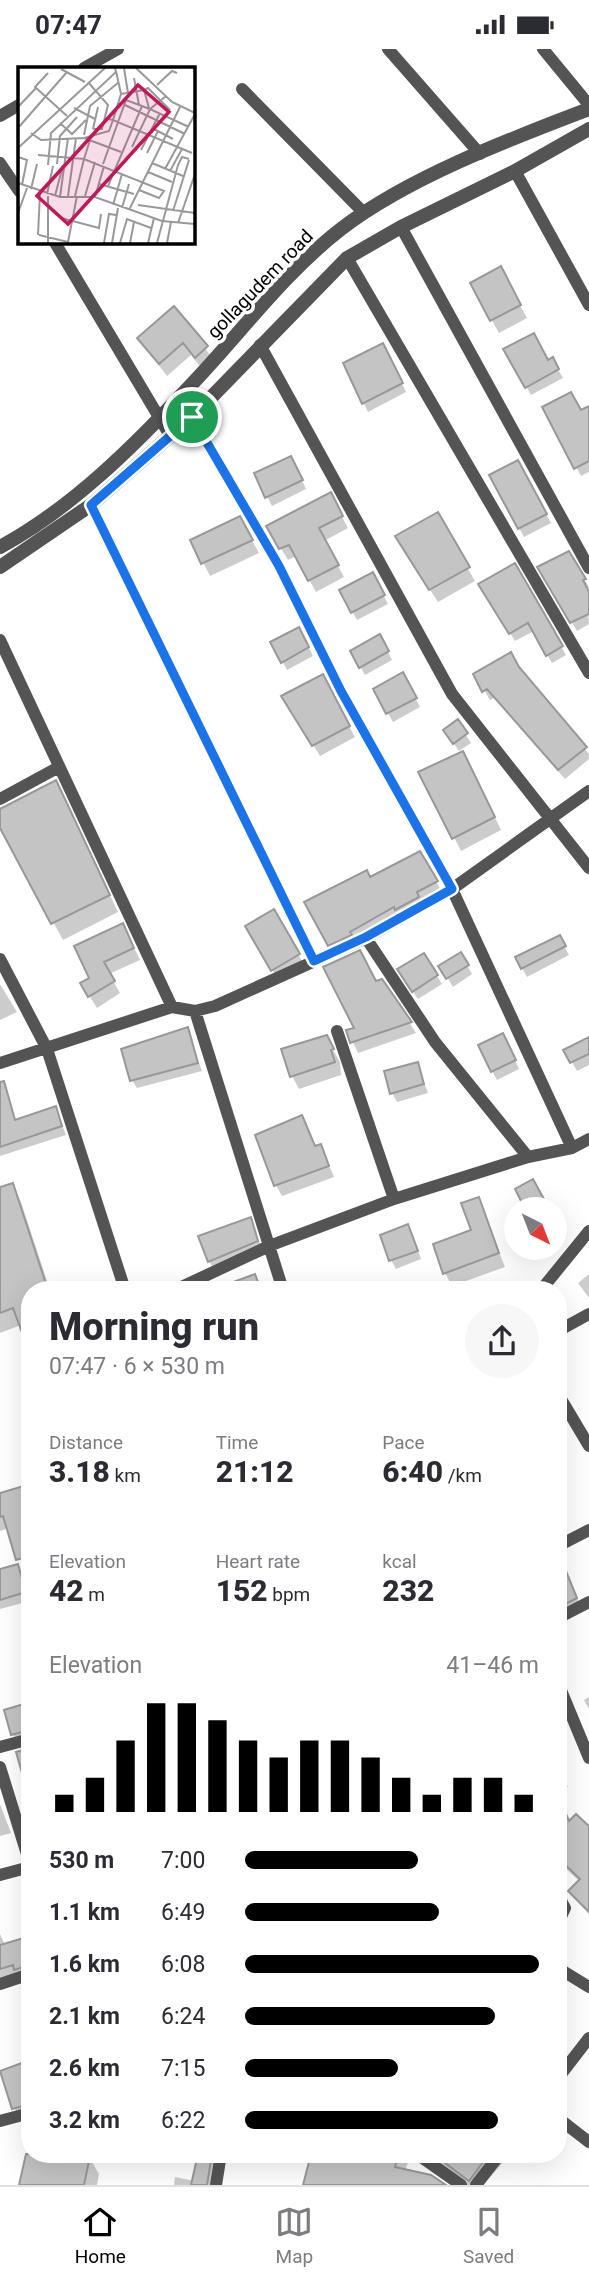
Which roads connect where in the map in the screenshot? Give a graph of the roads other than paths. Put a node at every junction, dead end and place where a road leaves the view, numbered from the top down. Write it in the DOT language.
graph roads {
  1 [pos="118,49"];
  2 [pos="388,49"];
  3 [pos="543,49"];
  4 [pos="86,67"];
  5 [pos="242,89"];
  6 [pos="18,106"];
  7 [pos="589,107"];
  8 [pos="0,116"];
  9 [pos="589,129"];
  10 [pos="480,154"];
  11 [pos="0,163"];
  12 [pos="514,171"];
  13 [pos="18,190"];
  14 [pos="364,213"];
  15 [pos="401,227"];
  16 [pos="55,243"];
  17 [pos="347,258"];
  18 [pos="589,305"];
  19 [pos="260,345"];
  20 [pos="192,417"];
  21 [pos="157,419"];
  22 [pos="169,435"];
  23 [pos="91,505"];
  24 [pos="0,547"];
  25 [pos="0,567"];
  26 [pos="589,568"];
  27 [pos="0,640"];
  28 [pos="589,673"];
  29 [pos="59,767"];
  30 [pos="589,791"];
  31 [pos="0,799"];
  32 [pos="550,820"];
  33 [pos="589,868"];
  34 [pos="452,889"];
  35 [pos="366,937"];
  36 [pos="0,959"];
  37 [pos="314,961"];
  38 [pos="172,1007"];
  39 [pos="195,1011"];
  40 [pos="337,1031"];
  41 [pos="47,1049"];
  42 [pos="0,1063"];
  43 [pos="589,1139"];
  44 [pos="572,1148"];
  45 [pos="528,1157"];
  46 [pos="394,1199"];
  47 [pos="587,1238"];
  48 [pos="269,1246"];
  49 [pos="122,1281"];
  50 [pos="194,1281"];
  51 [pos="280,1281"];
  52 [pos="549,1281"];
  53 [pos="589,1314"];
  54 [pos="567,1326"];
  55 [pos="567,1409"];
  56 [pos="589,1446"];
  57 [pos="589,1530"];
  58 [pos="567,1541"];
  59 [pos="589,1602"];
  60 [pos="567,1613"];
  61 [pos="567,1705"];
  62 [pos="21,1741"];
  63 [pos="0,1747"];
  64 [pos="589,1758"];
  65 [pos="0,1767"];
  66 [pos="21,1836"];
  67 [pos="21,1868"];
  68 [pos="0,1875"];
  69 [pos="567,1974"];
  70 [pos="21,1977"];
  71 [pos="0,1984"];
  72 [pos="589,1987"];
  73 [pos="589,2038"];
  74 [pos="567,2066"];
  75 [pos="21,2116"];
  76 [pos="0,2122"];
  77 [pos="567,2124"];
  78 [pos="589,2142"];
  79 [pos="220,2163"];
  80 [pos="430,2163"];
  81 [pos="493,2163"];
  82 [pos="216,2185"];
  83 [pos="461,2185"];
  84 [pos="476,2185"];
  1 -- 4 [label="street"];
  2 -- 10 [label="street"];
  3 -- 7 [label="street"];
  5 -- 14 [label="street"];
  6 -- 8 [label="street"];
  7 -- 10 [label="street, gollagudem road"];
  9 -- 12 [label="street"];
  10 -- 14 [label="street, gollagudem road"];
  11 -- 13 [label="street"];
  12 -- 15 [label="street"];
  12 -- 18 [label="street"];
  14 -- 21 [label="street, gollagudem road"];
  15 -- 17 [label="street"];
  15 -- 26 [label="street"];
  16 -- 21 [label="street"];
  17 -- 19 [label="street"];
  17 -- 28 [label="street"];
  19 -- 20 [label="street"];
  19 -- 32 [label="street"];
  20 -- 22 [label="street"];
  20 -- 34 [label="street"];
  21 -- 22 [label="street"];
  21 -- 24 [label="street, gollagudem road"];
  22 -- 23 [label="street"];
  23 -- 25 [label="street"];
  23 -- 37 [label="street"];
  27 -- 29 [label="street"];
  29 -- 31 [label="street"];
  29 -- 38 [label="street"];
  30 -- 32 [label="street"];
  32 -- 33 [label="street"];
  32 -- 34 [label="street"];
  34 -- 35 [label="street"];
  34 -- 44 [label="street"];
  35 -- 37 [label="street"];
  35 -- 45 [label="street"];
  36 -- 41 [label="street"];
  37 -- 39 [label="street"];
  38 -- 39 [label="street"];
  38 -- 41 [label="street"];
  39 -- 48 [label="street"];
  40 -- 46 [label="street"];
  41 -- 42 [label="street"];
  41 -- 49 [label="street"];
  43 -- 44 [label="street"];
  44 -- 45 [label="street"];
  45 -- 46 [label="street"];
  46 -- 48 [label="street"];
  47 -- 52 [label="street"];
  48 -- 50 [label="street"];
  48 -- 51 [label="street"];
  53 -- 54 [label="street"];
  55 -- 56 [label="street"];
  57 -- 58 [label="street"];
  59 -- 60 [label="street"];
  61 -- 64 [label="street"];
  62 -- 63 [label="street"];
  65 -- 66 [label="street"];
  67 -- 68 [label="street"];
  69 -- 72 [label="street"];
  70 -- 71 [label="street"];
  73 -- 74 [label="street"];
  75 -- 76 [label="street"];
  77 -- 78 [label="street"];
  79 -- 82 [label="street"];
  80 -- 83 [label="street"];
  81 -- 84 [label="street"];
}
